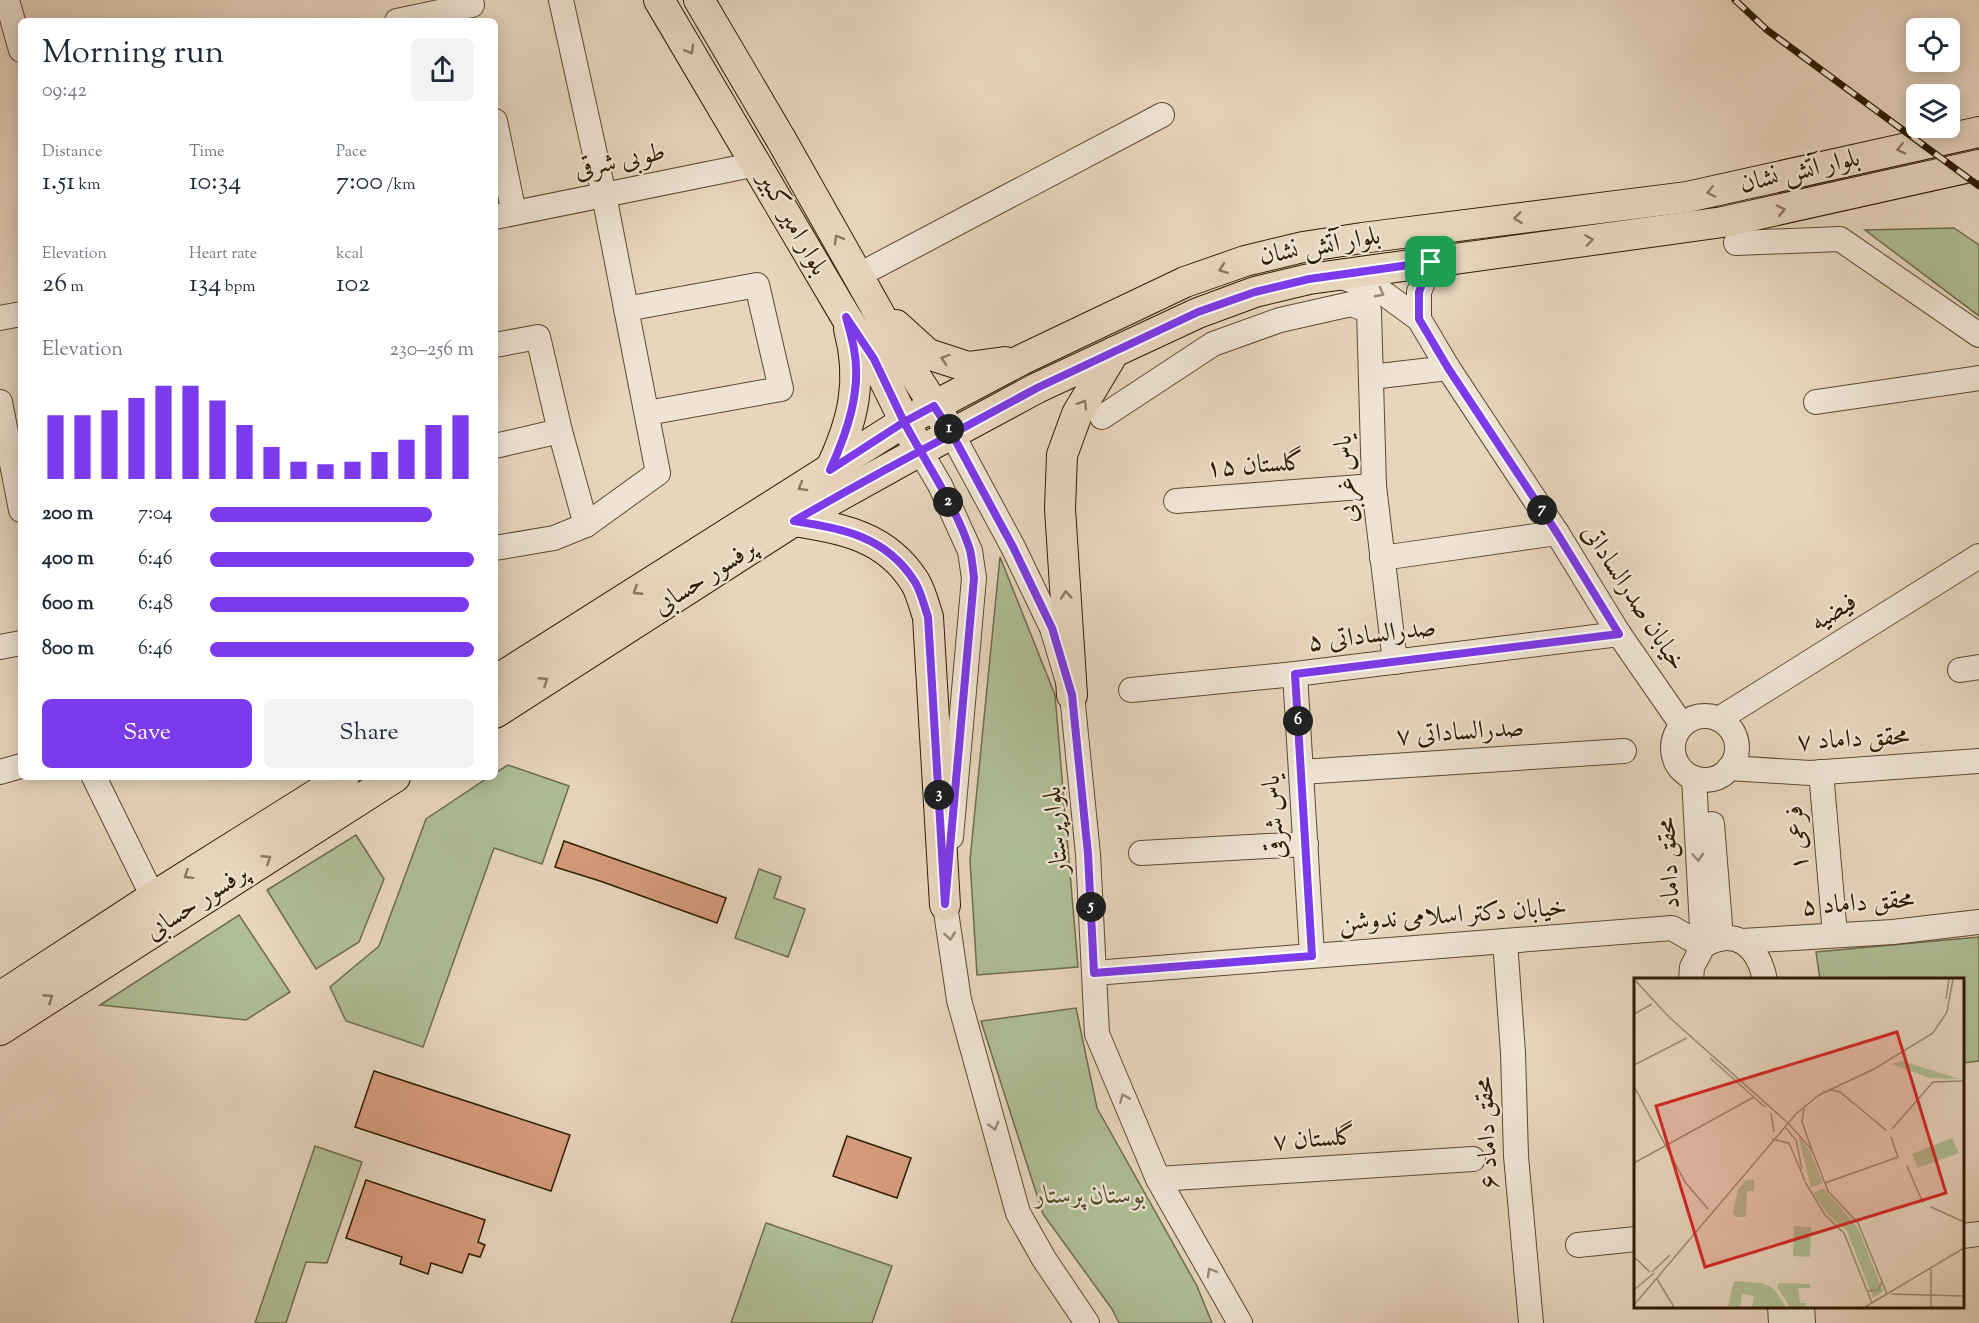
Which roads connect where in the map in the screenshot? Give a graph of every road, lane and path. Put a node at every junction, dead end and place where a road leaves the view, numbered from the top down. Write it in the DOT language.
graph roads {
  1 [pos="7,0"];
  2 [pos="561,0"];
  3 [pos="659,0"];
  4 [pos="699,0"];
  5 [pos="473,9"];
  6 [pos="416,18"];
  7 [pos="18,39"];
  8 [pos="1162,115"];
  9 [pos="1979,132"];
  10 [pos="498,149"];
  11 [pos="757,164"];
  12 [pos="1979,165"];
  13 [pos="604,195"];
  14 [pos="505,215"];
  15 [pos="1736,243"];
  16 [pos="1431,262"];
  17 [pos="859,275"];
  18 [pos="1337,275"];
  19 [pos="626,309"];
  20 [pos="879,310"];
  21 [pos="18,315"];
  22 [pos="846,317"];
  23 [pos="0,318"];
  24 [pos="1419,319"];
  25 [pos="1180,321"];
  26 [pos="1979,335"];
  27 [pos="498,344"];
  28 [pos="1114,352"];
  29 [pos="1199,353"];
  30 [pos="1023,359"];
  31 [pos="1448,368"];
  32 [pos="1371,377"];
  33 [pos="1979,378"];
  34 [pos="0,402"];
  35 [pos="1816,402"];
  36 [pos="934,406"];
  37 [pos="647,413"];
  38 [pos="1102,417"];
  39 [pos="904,422"];
  40 [pos="560,431"];
  41 [pos="952,434"];
  42 [pos="498,445"];
  43 [pos="920,451"];
  44 [pos="830,470"];
  45 [pos="1374,486"];
  46 [pos="18,495"];
  47 [pos="1176,501"];
  48 [pos="794,521"];
  49 [pos="586,525"];
  50 [pos="1557,533"];
  51 [pos="498,547"];
  52 [pos="1013,547"];
  53 [pos="1979,556"];
  54 [pos="1382,558"];
  55 [pos="973,569"];
  56 [pos="1619,634"];
  57 [pos="18,644"];
  58 [pos="0,647"];
  59 [pos="1395,662"];
  60 [pos="1295,674"];
  61 [pos="498,679"];
  62 [pos="1131,690"];
  63 [pos="1072,695"];
  64 [pos="498,711"];
  65 [pos="1719,719"];
  66 [pos="1682,725"];
  67 [pos="1624,751"];
  68 [pos="1979,761"];
  69 [pos="18,767"];
  70 [pos="0,772"];
  71 [pos="1301,772"];
  72 [pos="1821,772"];
  73 [pos="1711,775"];
  74 [pos="95,780"];
  75 [pos="339,780"];
  76 [pos="390,780"];
  77 [pos="1306,844"];
  78 [pos="1141,853"];
  79 [pos="153,897"];
  80 [pos="945,904"];
  81 [pos="1979,922"];
  82 [pos="1835,935"];
  83 [pos="1505,940"];
  84 [pos="1722,942"];
  85 [pos="1312,956"];
  86 [pos="1094,973"];
  87 [pos="1691,978"];
  88 [pos="1765,978"];
  89 [pos="0,997"];
  90 [pos="0,1030"];
  91 [pos="1473,1159"];
  92 [pos="1158,1179"];
  93 [pos="1979,1234"];
  94 [pos="1964,1236"];
  95 [pos="1634,1239"];
  96 [pos="1578,1245"];
  97 [pos="1780,1308"];
  98 [pos="1802,1308"];
  99 [pos="1087,1323"];
  100 [pos="1240,1323"];
  101 [pos="1531,1323"];
  102 [pos="1781,1323"];
  103 [pos="1803,1323"];
  1 -- 7 [label="street"];
  2 -- 13 [label="street"];
  3 -- 11 [label="main road, بلوار امیر کبیر, one-way"];
  17 -- 4 [label="main road, بلوار امیر کبیر, one-way"];
  5 -- 6 [label="street"];
  8 -- 17 [label="street"];
  9 -- 30 [label="main road, بلوار آتش نشان, one-way"];
  10 -- 14 [label="street"];
  11 -- 13 [label="street, طوبی شرقی"];
  11 -- 22 [label="main road, بلوار امیر کبیر"];
  16 -- 12 [label="main road, بلوار آتش نشان, one-way"];
  13 -- 14 [label="street, طوبی شرقی"];
  13 -- 19 [label="street"];
  15 -- 26 [label="street"];
  16 -- 18 [label="main road, بلوار آتش نشان"];
  16 -- 24 [label="street"];
  17 -- 20 [label="main road, بلوار امیر کبیر"];
  18 -- 24 [label="street, one-way"];
  18 -- 25 [label="main road, بلوار آتش نشان"];
  19 -- 37 [label="street"];
  19 -- 37 [label="street"];
  30 -- 20 [label="main road, one-way"];
  20 -- 36 [label="main road, بلوار امیر کبیر"];
  21 -- 23 [label="street"];
  22 -- 39 [label="main road, بلوار امیر کبیر"];
  22 -- 44 [label="main road"];
  24 -- 31 [label="street, خیابان صدرالساداتی"];
  25 -- 28 [label="main road, بلوار آتش نشان"];
  25 -- 29 [label="street"];
  27 -- 40 [label="street"];
  28 -- 41 [label="main road, بلوار آتش نشان"];
  63 -- 28 [label="main road, one-way"];
  29 -- 32 [label="street, یاس غربی"];
  29 -- 38 [label="street"];
  30 -- 36 [label="main road, بلوار آتش نشان"];
  31 -- 32 [label="street"];
  31 -- 50 [label="street, خیابان صدرالساداتی"];
  32 -- 45 [label="street, یاس غربی"];
  33 -- 35 [label="street"];
  34 -- 46 [label="street"];
  36 -- 39 [label="main road, بلوار آتش نشان"];
  36 -- 41 [label="main road, بلوار امیر کبیر"];
  37 -- 49 [label="street"];
  39 -- 43 [label="main road, بلوار امیر کبیر"];
  39 -- 44 [label="main road, پرفسور حسابی"];
  40 -- 42 [label="street"];
  40 -- 49 [label="street"];
  41 -- 43 [label="main road, بلوار آتش نشان"];
  41 -- 52 [label="street, بلوارپرستار"];
  43 -- 48 [label="main road, پرفسور حسابی"];
  43 -- 55 [label="street"];
  44 -- 61 [label="main road, پرفسور حسابی, one-way"];
  45 -- 47 [label="street, گلستان ۱۵"];
  45 -- 54 [label="street, یاس غربی"];
  64 -- 48 [label="main road, پرفسور حسابی, one-way"];
  48 -- 80 [label="main road"];
  49 -- 51 [label="street"];
  50 -- 54 [label="street"];
  50 -- 56 [label="street, خیابان صدرالساداتی"];
  52 -- 55 [label="street"];
  52 -- 63 [label="street, بلوارپرستار"];
  53 -- 65 [label="street, فیضیه"];
  54 -- 59 [label="street, یاس غربی"];
  55 -- 80 [label="street"];
  56 -- 59 [label="street, صدرالساداتی ۵"];
  56 -- 66 [label="street, خیابان صدرالساداتی"];
  57 -- 58 [label="street"];
  59 -- 60 [label="street, صدرالساداتی ۵"];
  60 -- 62 [label="street, صدرالساداتی ۵"];
  60 -- 71 [label="street, یاس شرقی"];
  63 -- 86 [label="street, بلوارپرستار"];
  65 -- 66 [label="street"];
  65 -- 73 [label="street"];
  66 -- 73 [label="street"];
  67 -- 71 [label="street, صدرالساداتی ۷"];
  68 -- 72 [label="street, محقق داماد ۷"];
  69 -- 70 [label="street"];
  71 -- 77 [label="street, یاس شرقی"];
  72 -- 73 [label="street, محقق داماد ۷"];
  72 -- 82 [label="street, فرعی ۱"];
  73 -- 84 [label="street, محقق داماد"];
  74 -- 79 [label="street"];
  75 -- 79 [label="main road, پرفسور حسابی, one-way"];
  90 -- 76 [label="main road, پرفسور حسابی, one-way"];
  77 -- 78 [label="street"];
  77 -- 85 [label="street, یاس شرقی"];
  79 -- 89 [label="main road, پرفسور حسابی"];
  80 -- 99 [label="street, one-way"];
  81 -- 82 [label="street, محقق داماد ۵"];
  82 -- 84 [label="street, محقق داماد ۵"];
  83 -- 84 [label="street, خيابان دکتر اسلامی ندوشن"];
  83 -- 85 [label="street, خيابان دکتر اسلامی ندوشن"];
  83 -- 101 [label="street, محقق داماد ۶"];
  84 -- 87 [label="street"];
  84 -- 88 [label="street"];
  85 -- 86 [label="street, خيابان دکتر اسلامی ندوشن"];
  92 -- 86 [label="street, بلوارپرستار, one-way"];
  91 -- 92 [label="street, گلستان ۷"];
  100 -- 92 [label="street, بلوارپرستار, one-way"];
  93 -- 94 [label="street"];
  95 -- 96 [label="street"];
  97 -- 102 [label="street"];
  98 -- 103 [label="street"];
}
